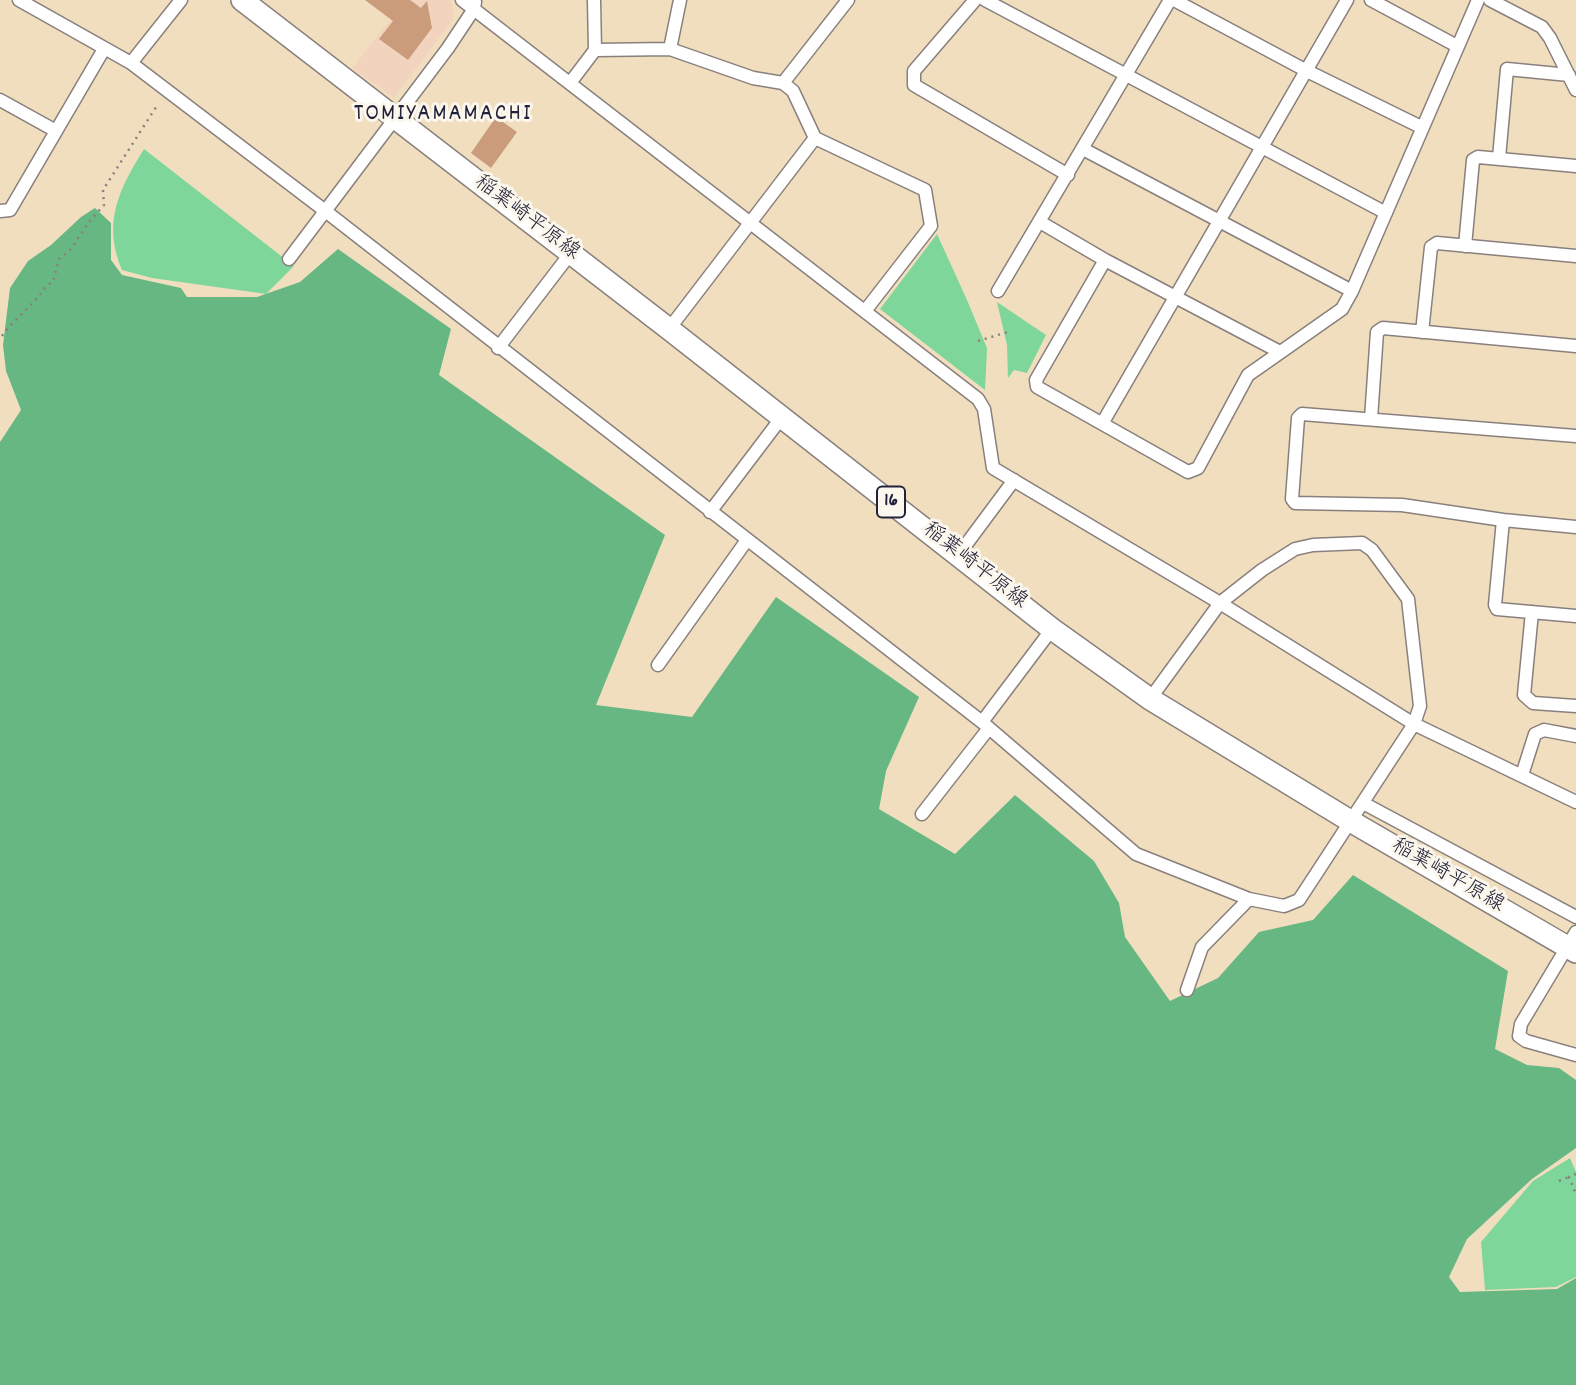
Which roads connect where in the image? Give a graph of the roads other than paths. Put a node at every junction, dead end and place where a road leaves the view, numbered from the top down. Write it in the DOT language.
graph roads {
  1 [pos="19,0"];
  2 [pos="181,0"];
  3 [pos="242,0"];
  4 [pos="462,0"];
  5 [pos="594,0"];
  6 [pos="680,0"];
  7 [pos="848,0"];
  8 [pos="975,0"];
  9 [pos="985,0"];
  10 [pos="1172,0"];
  11 [pos="1347,0"];
  12 [pos="1371,0"];
  13 [pos="1478,0"];
  14 [pos="1490,0"];
  15 [pos="475,5"];
  16 [pos="1457,46"];
  17 [pos="104,49"];
  18 [pos="595,50"];
  19 [pos="670,50"];
  20 [pos="131,63"];
  21 [pos="1307,71"];
  22 [pos="1569,75"];
  23 [pos="1125,76"];
  24 [pos="570,83"];
  25 [pos="783,83"];
  26 [pos="1576,90"];
  27 [pos="0,100"];
  28 [pos="395,119"];
  29 [pos="1421,127"];
  30 [pos="56,131"];
  31 [pos="815,138"];
  32 [pos="1264,148"];
  33 [pos="1083,149"];
  34 [pos="1499,159"];
  35 [pos="1576,166"];
  36 [pos="1068,175"];
  37 [pos="324,210"];
  38 [pos="0,211"];
  39 [pos="1386,213"];
  40 [pos="1040,222"];
  41 [pos="1220,222"];
  42 [pos="750,223"];
  43 [pos="1465,246"];
  44 [pos="570,254"];
  45 [pos="1576,256"];
  46 [pos="289,259"];
  47 [pos="1105,260"];
  48 [pos="999,291"];
  49 [pos="1352,291"];
  50 [pos="1177,297"];
  51 [pos="865,311"];
  52 [pos="670,329"];
  53 [pos="1422,332"];
  54 [pos="1576,346"];
  55 [pos="498,348"];
  56 [pos="1280,352"];
  57 [pos="782,417"];
  58 [pos="1371,419"];
  59 [pos="1103,422"];
  60 [pos="1576,436"];
  61 [pos="1014,480"];
  62 [pos="710,512"];
  63 [pos="1503,520"];
  64 [pos="1576,527"];
  65 [pos="747,540"];
  66 [pos="959,554"];
  67 [pos="1220,603"];
  68 [pos="1532,612"];
  69 [pos="1576,616"];
  70 [pos="1052,628"];
  71 [pos="657,665"];
  72 [pos="1150,699"];
  73 [pos="1576,706"];
  74 [pos="1414,724"];
  75 [pos="986,725"];
  76 [pos="1576,736"];
  77 [pos="1522,775"];
  78 [pos="1576,802"];
  79 [pos="1363,803"];
  80 [pos="922,814"];
  81 [pos="1352,822"];
  82 [pos="1249,899"];
  83 [pos="1576,917"];
  84 [pos="1573,943"];
  85 [pos="1187,990"];
  86 [pos="1576,1055"];
  1 -- 17 [label="street"];
  2 -- 20 [label="street"];
  3 -- 28 [label="main road, 稲葉崎平原線 / 16"];
  4 -- 15 [label="street"];
  5 -- 18 [label="street"];
  6 -- 19 [label="street"];
  7 -- 25 [label="street"];
  8 -- 36 [label="street"];
  9 -- 23 [label="street"];
  10 -- 21 [label="street"];
  10 -- 23 [label="street"];
  11 -- 21 [label="street"];
  12 -- 16 [label="street"];
  13 -- 16 [label="street"];
  14 -- 22 [label="street"];
  15 -- 24 [label="street"];
  15 -- 28 [label="street"];
  16 -- 29 [label="street"];
  17 -- 20 [label="street"];
  17 -- 30 [label="street"];
  18 -- 19 [label="street"];
  18 -- 24 [label="street"];
  19 -- 25 [label="street"];
  20 -- 37 [label="street"];
  21 -- 29 [label="street"];
  21 -- 32 [label="street"];
  22 -- 26 [label="street"];
  22 -- 34 [label="street"];
  23 -- 32 [label="street"];
  23 -- 33 [label="street"];
  24 -- 42 [label="street"];
  25 -- 31 [label="street"];
  27 -- 30 [label="street"];
  28 -- 37 [label="street"];
  28 -- 44 [label="main road, 稲葉崎平原線 / 16"];
  29 -- 39 [label="street"];
  30 -- 38 [label="street"];
  31 -- 42 [label="street"];
  31 -- 51 [label="street"];
  32 -- 39 [label="street"];
  32 -- 41 [label="street"];
  33 -- 36 [label="street"];
  33 -- 41 [label="street"];
  34 -- 35 [label="street"];
  34 -- 43 [label="street"];
  36 -- 40 [label="street"];
  37 -- 46 [label="street"];
  37 -- 55 [label="street"];
  39 -- 49 [label="street"];
  40 -- 47 [label="street"];
  40 -- 48 [label="street"];
  41 -- 49 [label="street"];
  41 -- 50 [label="street"];
  42 -- 51 [label="street"];
  42 -- 52 [label="street"];
  43 -- 45 [label="street"];
  43 -- 53 [label="street"];
  44 -- 52 [label="main road, 稲葉崎平原線 / 16"];
  44 -- 55 [label="street"];
  47 -- 50 [label="street"];
  47 -- 59 [label="street"];
  49 -- 56 [label="street"];
  50 -- 56 [label="street"];
  50 -- 59 [label="street"];
  51 -- 61 [label="street"];
  52 -- 57 [label="main road, 稲葉崎平原線 / 16"];
  53 -- 54 [label="street"];
  53 -- 58 [label="street"];
  55 -- 62 [label="street"];
  56 -- 59 [label="street"];
  57 -- 62 [label="street"];
  57 -- 66 [label="main road, 稲葉崎平原線 / 16"];
  58 -- 60 [label="street"];
  58 -- 63 [label="street"];
  61 -- 66 [label="street"];
  61 -- 67 [label="street"];
  62 -- 65 [label="street"];
  63 -- 64 [label="street"];
  63 -- 68 [label="street"];
  65 -- 71 [label="street"];
  65 -- 75 [label="street"];
  66 -- 70 [label="main road, 稲葉崎平原線 / 16"];
  67 -- 72 [label="street"];
  67 -- 74 [label="street"];
  67 -- 74 [label="street"];
  68 -- 69 [label="street"];
  68 -- 73 [label="street"];
  70 -- 72 [label="main road, 稲葉崎平原線 / 16"];
  70 -- 75 [label="street"];
  72 -- 81 [label="main road, 稲葉崎平原線 / 16"];
  74 -- 77 [label="street"];
  74 -- 79 [label="street"];
  75 -- 80 [label="street"];
  75 -- 82 [label="street"];
  76 -- 77 [label="street"];
  77 -- 78 [label="street"];
  79 -- 81 [label="street"];
  79 -- 83 [label="street"];
  81 -- 82 [label="street"];
  81 -- 84 [label="main road, 稲葉崎平原線 / 16"];
  82 -- 85 [label="street"];
  84 -- 86 [label="street"];
}
